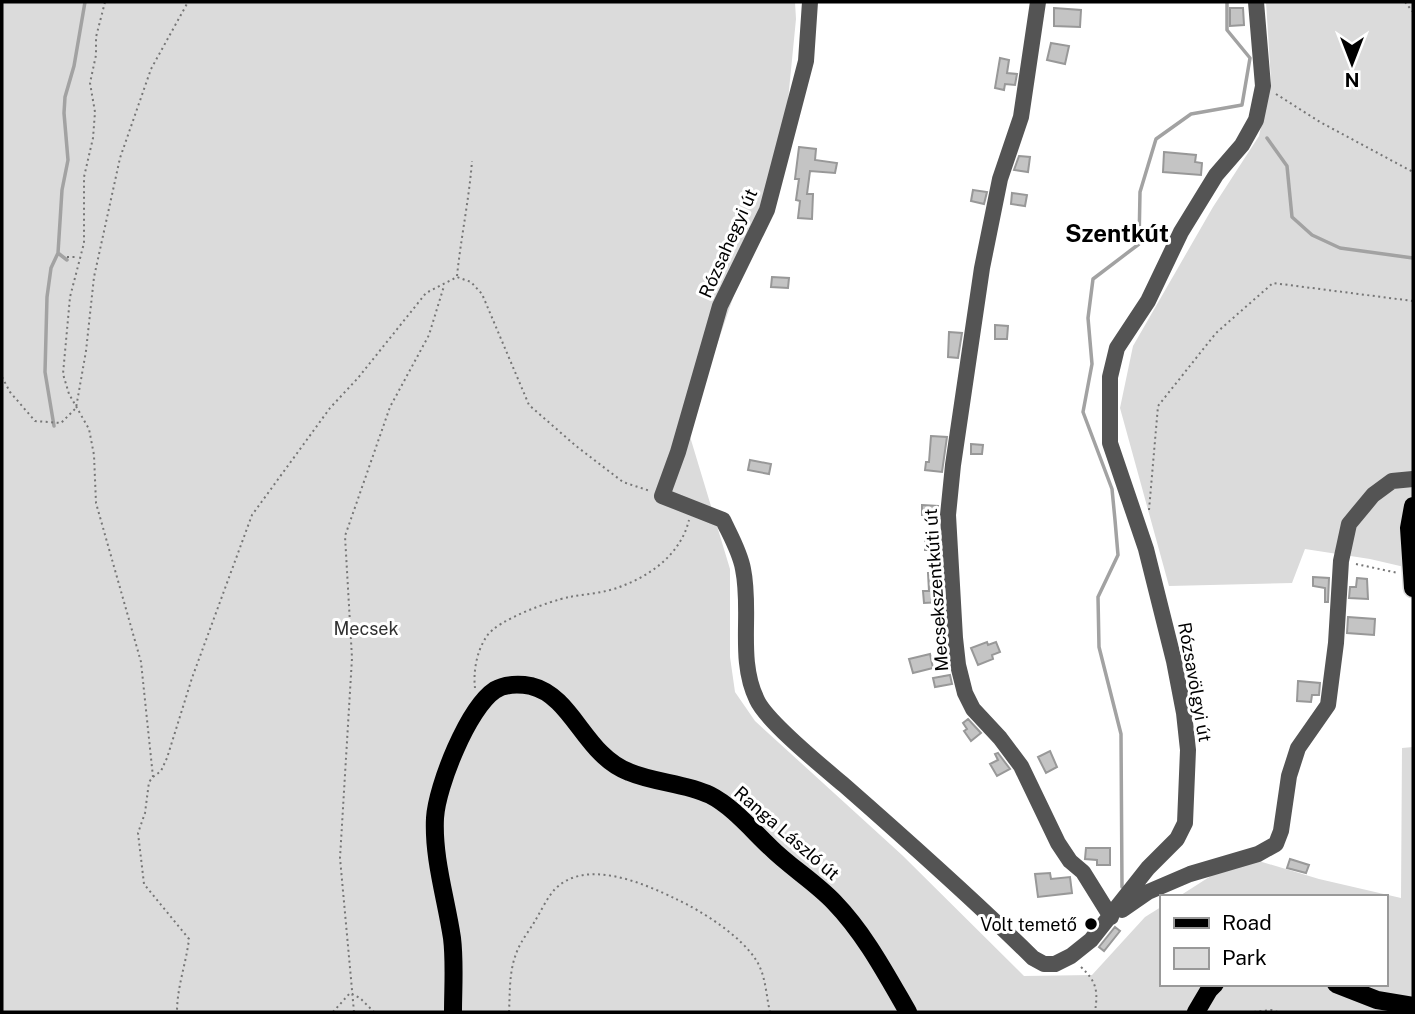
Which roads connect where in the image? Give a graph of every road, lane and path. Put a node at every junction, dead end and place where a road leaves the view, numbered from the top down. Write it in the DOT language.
graph roads {
  1 [pos="104,2"];
  2 [pos="188,2"];
  3 [pos="810,2"];
  4 [pos="1038,2"];
  5 [pos="1256,2"];
  6 [pos="1405,2"];
  7 [pos="1413,12"];
  8 [pos="1264,86"];
  9 [pos="472,161"];
  10 [pos="1413,172"];
  11 [pos="66,257"];
  12 [pos="79,258"];
  13 [pos="457,277"];
  14 [pos="444,285"];
  15 [pos="1413,301"];
  16 [pos="2,377"];
  17 [pos="76,408"];
  18 [pos="1413,479"];
  19 [pos="662,496"];
  20 [pos="1413,506"];
  21 [pos="692,508"];
  22 [pos="1149,509"];
  23 [pos="1341,561"];
  24 [pos="1413,588"];
  25 [pos="476,710"];
  26 [pos="153,777"];
  27 [pos="1111,918"];
  28 [pos="1070,956"];
  29 [pos="1213,986"];
  30 [pos="1341,986"];
  31 [pos="351,993"];
  32 [pos="1413,1006"];
  33 [pos="177,1012"];
  34 [pos="333,1012"];
  35 [pos="354,1012"];
  36 [pos="374,1012"];
  37 [pos="453,1012"];
  38 [pos="509,1012"];
  39 [pos="770,1012"];
  40 [pos="908,1012"];
  41 [pos="1095,1012"];
  42 [pos="1196,1012"];
  43 [pos="1254,1012"];
  44 [pos="1278,1012"];
  1 -- 12 [label="path"];
  2 -- 17 [label="path"];
  3 -- 19 [label="street, Rózsahegyi út"];
  4 -- 27 [label="street, Mecsekszentkúti út"];
  5 -- 8 [label="street, Rózsavölgyi út"];
  6 -- 7 [label="path"];
  8 -- 10 [label="path"];
  8 -- 27 [label="street, Rózsavölgyi út"];
  9 -- 13 [label="path"];
  11 -- 12 [label="path"];
  12 -- 17 [label="path"];
  13 -- 14 [label="path"];
  13 -- 19 [label="path"];
  14 -- 26 [label="path"];
  14 -- 31 [label="path"];
  15 -- 22 [label="path"];
  16 -- 17 [label="path"];
  17 -- 26 [label="path"];
  18 -- 23 [label="street"];
  19 -- 21 [label="street"];
  20 -- 24 [label="main road"];
  21 -- 25 [label="path"];
  21 -- 28 [label="street"];
  23 -- 24 [label="path"];
  23 -- 27 [label="street"];
  25 -- 37 [label="main road, Ranga László út"];
  25 -- 40 [label="main road, Ranga László út"];
  26 -- 33 [label="path"];
  27 -- 28 [label="street, Rózsavölgyi út"];
  28 -- 41 [label="path"];
  29 -- 42 [label="main road"];
  30 -- 32 [label="main road"];
  31 -- 34 [label="path"];
  31 -- 35 [label="path"];
  31 -- 36 [label="path"];
  38 -- 39 [label="path"];
  43 -- 44 [label="path"];
}
